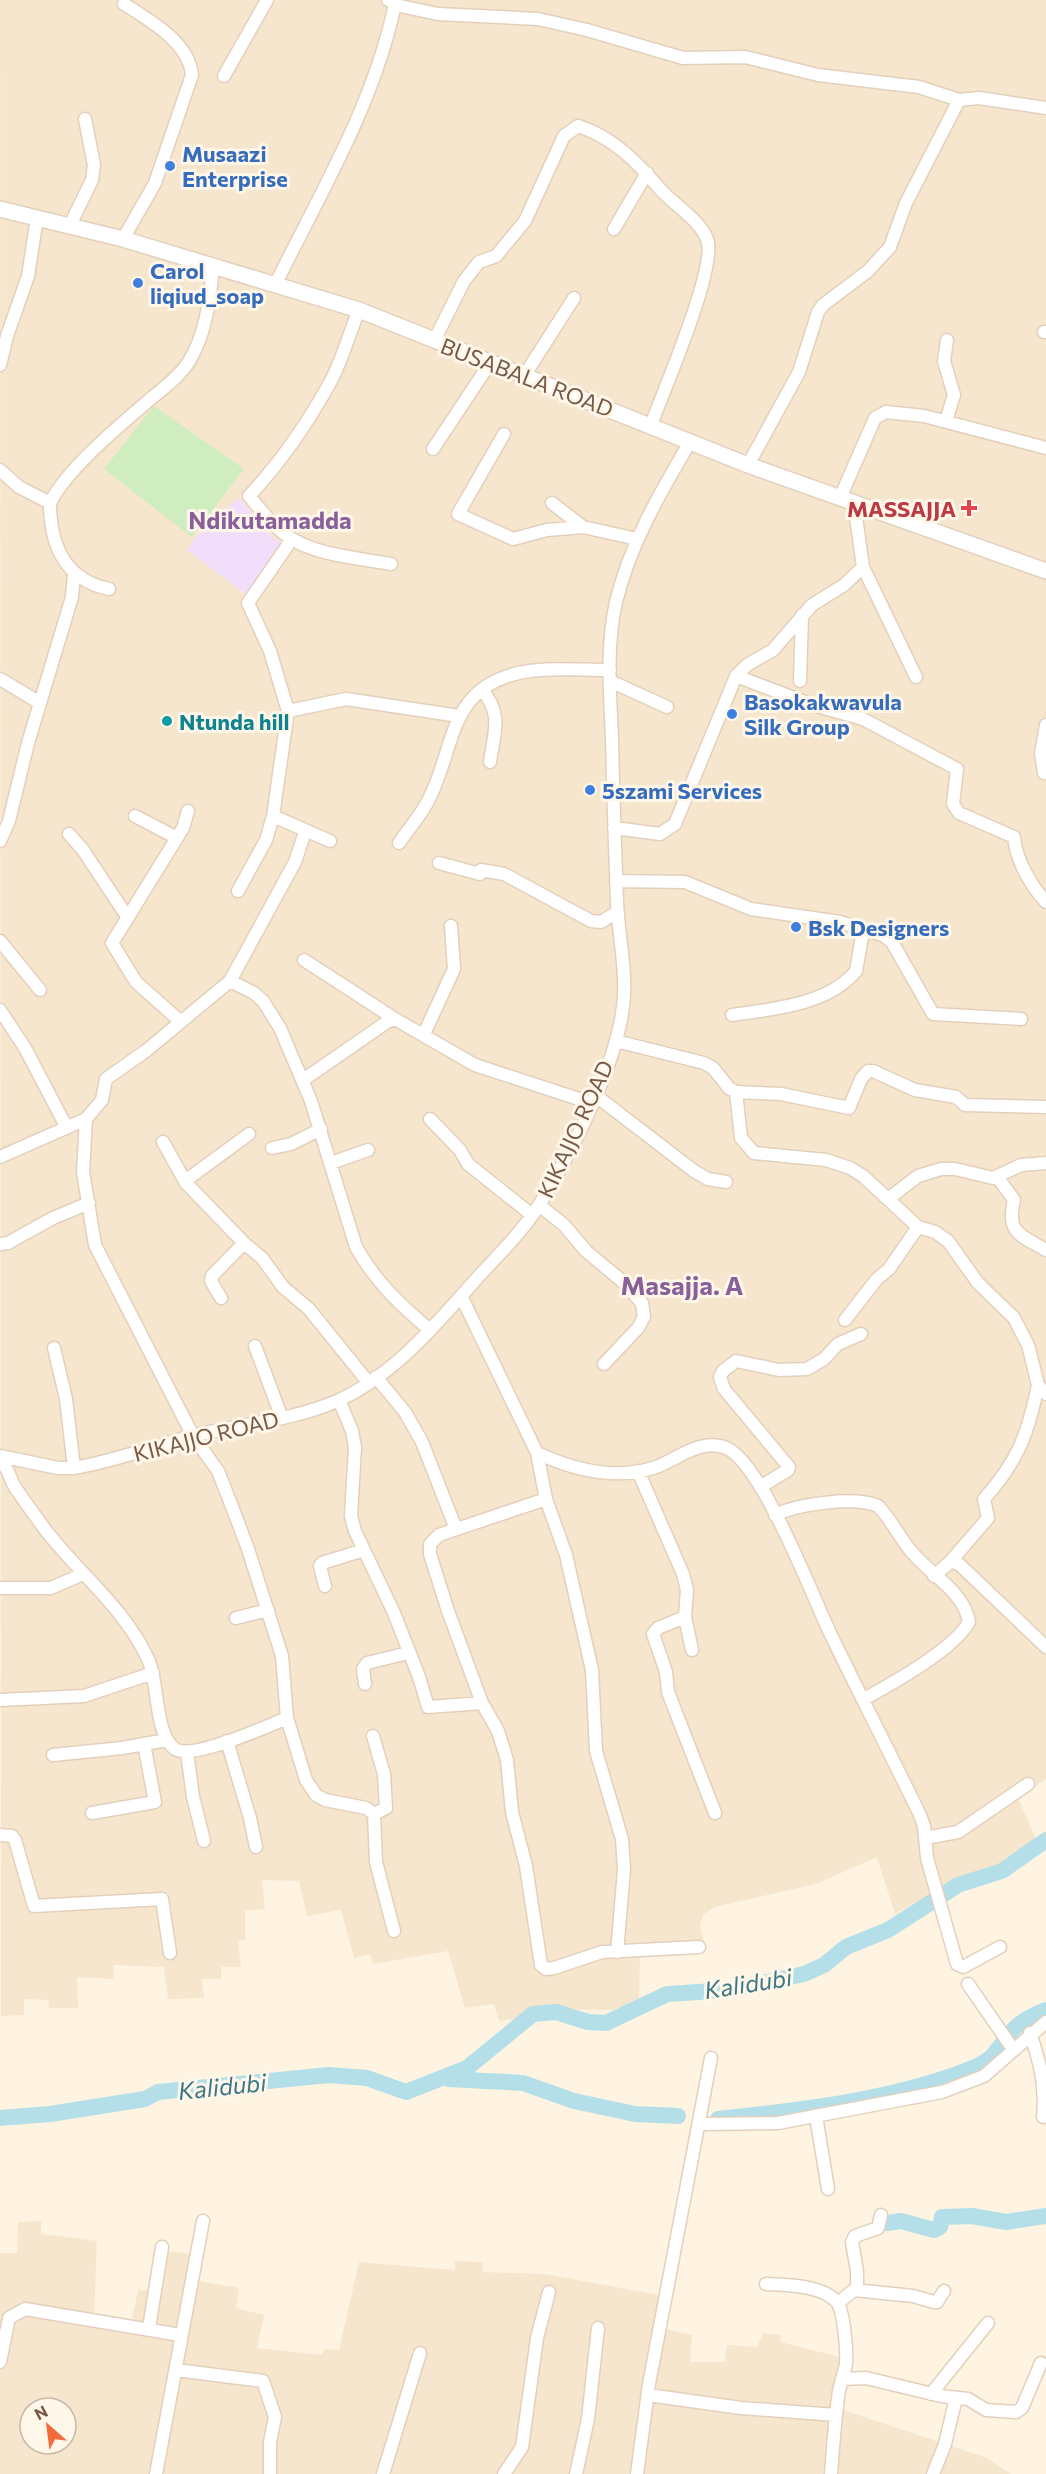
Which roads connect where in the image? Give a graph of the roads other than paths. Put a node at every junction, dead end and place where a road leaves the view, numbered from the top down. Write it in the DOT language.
graph roads {
  1 [pos="267,0"];
  2 [pos="392,2"];
  3 [pos="124,4"];
  4 [pos="224,76"];
  5 [pos="959,100"];
  6 [pos="1046,108"];
  7 [pos="85,119"];
  8 [pos="647,173"];
  9 [pos="0,209"];
  10 [pos="37,218"];
  11 [pos="69,227"];
  12 [pos="614,229"];
  13 [pos="123,239"];
  14 [pos="213,267"];
  15 [pos="276,283"];
  16 [pos="574,298"];
  17 [pos="358,310"];
  18 [pos="434,340"];
  19 [pos="947,340"];
  20 [pos="490,363"];
  21 [pos="0,365"];
  22 [pos="524,376"];
  23 [pos="946,421"];
  24 [pos="651,425"];
  25 [pos="504,434"];
  26 [pos="690,442"];
  27 [pos="1046,448"];
  28 [pos="433,449"];
  29 [pos="748,465"];
  30 [pos="0,470"];
  31 [pos="847,501"];
  32 [pos="50,503"];
  33 [pos="552,503"];
  34 [pos="583,527"];
  35 [pos="292,539"];
  36 [pos="637,539"];
  37 [pos="391,564"];
  38 [pos="863,567"];
  39 [pos="1046,571"];
  40 [pos="74,574"];
  41 [pos="109,589"];
  42 [pos="802,615"];
  43 [pos="610,676"];
  44 [pos="736,676"];
  45 [pos="916,677"];
  46 [pos="0,679"];
  47 [pos="800,681"];
  48 [pos="482,690"];
  49 [pos="40,703"];
  50 [pos="667,707"];
  51 [pos="288,711"];
  52 [pos="459,716"];
  53 [pos="1046,725"];
  54 [pos="490,762"];
  55 [pos="1044,773"];
  56 [pos="188,811"];
  57 [pos="135,816"];
  58 [pos="273,816"];
  59 [pos="615,828"];
  60 [pos="305,832"];
  61 [pos="69,834"];
  62 [pos="177,838"];
  63 [pos="0,841"];
  64 [pos="330,841"];
  65 [pos="399,843"];
  66 [pos="439,863"];
  67 [pos="616,881"];
  68 [pos="238,891"];
  69 [pos="1046,902"];
  70 [pos="617,912"];
  71 [pos="128,918"];
  72 [pos="451,926"];
  73 [pos="863,931"];
  74 [pos="0,941"];
  75 [pos="304,960"];
  76 [pos="230,981"];
  77 [pos="40,990"];
  78 [pos="0,1010"];
  79 [pos="732,1015"];
  80 [pos="395,1019"];
  81 [pos="1021,1019"];
  82 [pos="181,1022"];
  83 [pos="424,1034"];
  84 [pos="616,1041"];
  85 [pos="303,1080"];
  86 [pos="736,1092"];
  87 [pos="593,1099"];
  88 [pos="1046,1107"];
  89 [pos="86,1119"];
  90 [pos="430,1119"];
  91 [pos="67,1128"];
  92 [pos="321,1129"];
  93 [pos="249,1134"];
  94 [pos="163,1142"];
  95 [pos="272,1148"];
  96 [pos="368,1150"];
  97 [pos="0,1157"];
  98 [pos="331,1163"];
  99 [pos="1046,1163"];
  100 [pos="998,1178"];
  101 [pos="185,1180"];
  102 [pos="726,1182"];
  103 [pos="888,1199"];
  104 [pos="89,1203"];
  105 [pos="536,1210"];
  106 [pos="918,1227"];
  107 [pos="0,1244"];
  108 [pos="244,1244"];
  109 [pos="1046,1250"];
  110 [pos="461,1296"];
  111 [pos="221,1298"];
  112 [pos="844,1320"];
  113 [pos="430,1330"];
  114 [pos="861,1334"];
  115 [pos="255,1346"];
  116 [pos="54,1348"];
  117 [pos="604,1364"];
  118 [pos="372,1379"];
  119 [pos="1042,1390"];
  120 [pos="339,1400"];
  121 [pos="282,1418"];
  122 [pos="193,1436"];
  123 [pos="537,1453"];
  124 [pos="0,1458"];
  125 [pos="74,1468"];
  126 [pos="638,1471"];
  127 [pos="760,1487"];
  128 [pos="546,1499"];
  129 [pos="775,1515"];
  130 [pos="456,1529"];
  131 [pos="364,1550"];
  132 [pos="951,1561"];
  133 [pos="83,1574"];
  134 [pos="934,1576"];
  135 [pos="325,1587"];
  136 [pos="0,1588"];
  137 [pos="268,1610"];
  138 [pos="685,1617"];
  139 [pos="236,1618"];
  140 [pos="1046,1647"];
  141 [pos="692,1650"];
  142 [pos="408,1653"];
  143 [pos="153,1673"];
  144 [pos="365,1684"];
  145 [pos="864,1699"];
  146 [pos="0,1700"];
  147 [pos="482,1703"];
  148 [pos="287,1718"];
  149 [pos="373,1736"];
  150 [pos="167,1740"];
  151 [pos="227,1740"];
  152 [pos="144,1744"];
  153 [pos="187,1752"];
  154 [pos="53,1755"];
  155 [pos="1028,1784"];
  156 [pos="92,1813"];
  157 [pos="715,1813"];
  158 [pos="374,1815"];
  159 [pos="0,1835"];
  160 [pos="925,1838"];
  161 [pos="204,1842"];
  162 [pos="256,1847"];
  163 [pos="394,1931"];
  164 [pos="699,1947"];
  165 [pos="1000,1947"];
  166 [pos="617,1952"];
  167 [pos="170,1953"];
  168 [pos="968,1984"];
  169 [pos="1046,2022"];
  170 [pos="1030,2033"];
  171 [pos="1009,2043"];
  172 [pos="711,2058"];
  173 [pos="1044,2067"];
  174 [pos="816,2116"];
  175 [pos="1042,2117"];
  176 [pos="700,2124"];
  177 [pos="828,2189"];
  178 [pos="881,2215"];
  179 [pos="202,2221"];
  180 [pos="162,2247"];
  181 [pos="766,2284"];
  182 [pos="857,2290"];
  183 [pos="944,2291"];
  184 [pos="549,2292"];
  185 [pos="838,2303"];
  186 [pos="988,2323"];
  187 [pos="149,2328"];
  188 [pos="598,2328"];
  189 [pos="180,2336"];
  190 [pos="420,2353"];
  191 [pos="0,2362"];
  192 [pos="1041,2363"];
  193 [pos="176,2370"];
  194 [pos="842,2379"];
  195 [pos="932,2394"];
  196 [pos="648,2395"];
  197 [pos="956,2398"];
  198 [pos="836,2415"];
  199 [pos="156,2474"];
  200 [pos="270,2474"];
  201 [pos="383,2474"];
  202 [pos="504,2474"];
  203 [pos="576,2474"];
  204 [pos="637,2474"];
  205 [pos="831,2474"];
  206 [pos="933,2474"];
  1 -- 4 [label="street"];
  2 -- 5 [label="street"];
  2 -- 15 [label="street"];
  3 -- 13 [label="street"];
  5 -- 6 [label="street"];
  5 -- 29 [label="street"];
  7 -- 11 [label="street"];
  8 -- 12 [label="street"];
  8 -- 18 [label="street"];
  8 -- 24 [label="street"];
  9 -- 10 [label="street, BUSABALA ROAD"];
  10 -- 11 [label="street, BUSABALA ROAD"];
  10 -- 21 [label="street"];
  11 -- 13 [label="street, BUSABALA ROAD"];
  13 -- 14 [label="street, BUSABALA ROAD"];
  14 -- 15 [label="street, BUSABALA ROAD"];
  14 -- 32 [label="street"];
  15 -- 17 [label="street, BUSABALA ROAD"];
  16 -- 22 [label="street"];
  17 -- 18 [label="street, BUSABALA ROAD"];
  17 -- 35 [label="street"];
  18 -- 20 [label="street, BUSABALA ROAD"];
  19 -- 23 [label="street"];
  20 -- 22 [label="street, BUSABALA ROAD"];
  20 -- 28 [label="street"];
  22 -- 24 [label="street, BUSABALA ROAD"];
  23 -- 27 [label="street"];
  23 -- 31 [label="street"];
  24 -- 26 [label="street, BUSABALA ROAD"];
  25 -- 34 [label="street"];
  26 -- 29 [label="street, BUSABALA ROAD"];
  26 -- 36 [label="street, KIKAJJO ROAD"];
  29 -- 31 [label="street, BUSABALA ROAD"];
  30 -- 32 [label="street"];
  31 -- 38 [label="street"];
  31 -- 39 [label="street, BUSABALA ROAD"];
  32 -- 40 [label="street"];
  33 -- 34 [label="street"];
  34 -- 36 [label="street"];
  35 -- 37 [label="street"];
  35 -- 51 [label="street"];
  36 -- 43 [label="street, KIKAJJO ROAD"];
  38 -- 42 [label="street"];
  38 -- 45 [label="street"];
  40 -- 41 [label="street"];
  40 -- 49 [label="street"];
  42 -- 44 [label="street"];
  42 -- 47 [label="street"];
  43 -- 48 [label="street"];
  43 -- 50 [label="street"];
  43 -- 59 [label="street, KIKAJJO ROAD"];
  44 -- 59 [label="street"];
  44 -- 69 [label="street"];
  46 -- 49 [label="street"];
  48 -- 52 [label="street"];
  48 -- 54 [label="street"];
  49 -- 63 [label="street"];
  51 -- 52 [label="street"];
  51 -- 58 [label="street"];
  52 -- 65 [label="street"];
  53 -- 55 [label="street"];
  56 -- 62 [label="street"];
  57 -- 62 [label="street"];
  58 -- 60 [label="street"];
  58 -- 68 [label="street"];
  59 -- 67 [label="street, KIKAJJO ROAD"];
  60 -- 64 [label="street"];
  60 -- 76 [label="street"];
  61 -- 71 [label="street"];
  62 -- 71 [label="street"];
  66 -- 70 [label="street"];
  67 -- 70 [label="street, KIKAJJO ROAD"];
  67 -- 73 [label="street"];
  70 -- 84 [label="street, KIKAJJO ROAD"];
  71 -- 82 [label="street"];
  72 -- 83 [label="street"];
  73 -- 79 [label="street"];
  73 -- 81 [label="street"];
  74 -- 77 [label="street"];
  75 -- 80 [label="street"];
  76 -- 82 [label="street"];
  76 -- 85 [label="street"];
  78 -- 91 [label="street"];
  80 -- 83 [label="street"];
  80 -- 85 [label="street"];
  82 -- 89 [label="street"];
  83 -- 87 [label="street"];
  84 -- 86 [label="street"];
  84 -- 87 [label="street, KIKAJJO ROAD"];
  85 -- 92 [label="street"];
  86 -- 88 [label="street"];
  86 -- 103 [label="street"];
  87 -- 102 [label="street"];
  87 -- 105 [label="street, KIKAJJO ROAD"];
  89 -- 91 [label="street"];
  89 -- 104 [label="street"];
  90 -- 105 [label="street"];
  91 -- 97 [label="street"];
  92 -- 95 [label="street"];
  92 -- 98 [label="street"];
  93 -- 101 [label="street"];
  94 -- 101 [label="street"];
  96 -- 98 [label="street"];
  98 -- 113 [label="street"];
  99 -- 100 [label="street"];
  100 -- 103 [label="street"];
  100 -- 109 [label="street"];
  101 -- 108 [label="street"];
  103 -- 106 [label="street"];
  104 -- 107 [label="street"];
  104 -- 122 [label="street"];
  105 -- 110 [label="street, KIKAJJO ROAD"];
  105 -- 117 [label="street"];
  106 -- 112 [label="street"];
  106 -- 119 [label="street"];
  108 -- 111 [label="street"];
  108 -- 118 [label="street"];
  110 -- 113 [label="street, KIKAJJO ROAD"];
  110 -- 123 [label="street"];
  113 -- 118 [label="street, KIKAJJO ROAD"];
  114 -- 127 [label="street"];
  115 -- 121 [label="street"];
  116 -- 125 [label="street"];
  118 -- 120 [label="street, KIKAJJO ROAD"];
  118 -- 130 [label="street"];
  119 -- 132 [label="street"];
  120 -- 121 [label="street, KIKAJJO ROAD"];
  120 -- 131 [label="street"];
  121 -- 122 [label="street, KIKAJJO ROAD"];
  122 -- 125 [label="street, KIKAJJO ROAD"];
  122 -- 137 [label="street"];
  123 -- 126 [label="street"];
  123 -- 128 [label="street"];
  124 -- 125 [label="street, KIKAJJO ROAD"];
  124 -- 133 [label="street"];
  126 -- 127 [label="street"];
  126 -- 138 [label="street"];
  127 -- 129 [label="street"];
  128 -- 130 [label="street"];
  128 -- 166 [label="street"];
  129 -- 134 [label="street"];
  129 -- 145 [label="street"];
  130 -- 147 [label="street"];
  131 -- 135 [label="street"];
  131 -- 142 [label="street"];
  132 -- 134 [label="street"];
  132 -- 140 [label="street"];
  133 -- 136 [label="street"];
  133 -- 143 [label="street"];
  134 -- 145 [label="street"];
  137 -- 139 [label="street"];
  137 -- 148 [label="street"];
  138 -- 141 [label="street"];
  138 -- 157 [label="street"];
  142 -- 144 [label="street"];
  142 -- 147 [label="street"];
  143 -- 146 [label="street"];
  143 -- 150 [label="street"];
  145 -- 160 [label="street"];
  147 -- 166 [label="street"];
  148 -- 151 [label="street"];
  148 -- 158 [label="street"];
  149 -- 158 [label="street"];
  150 -- 152 [label="street"];
  150 -- 153 [label="street"];
  151 -- 153 [label="street"];
  151 -- 162 [label="street"];
  152 -- 154 [label="street"];
  152 -- 156 [label="street"];
  153 -- 161 [label="street"];
  155 -- 160 [label="street"];
  158 -- 163 [label="street"];
  159 -- 167 [label="street"];
  160 -- 165 [label="street"];
  164 -- 166 [label="street"];
  168 -- 171 [label="street"];
  169 -- 170 [label="street"];
  170 -- 171 [label="street"];
  170 -- 173 [label="street"];
  171 -- 174 [label="street"];
  172 -- 176 [label="street"];
  173 -- 175 [label="street"];
  174 -- 176 [label="street"];
  174 -- 177 [label="street"];
  176 -- 196 [label="street"];
  178 -- 182 [label="street"];
  179 -- 189 [label="street"];
  180 -- 187 [label="street"];
  181 -- 185 [label="street"];
  182 -- 183 [label="street"];
  182 -- 185 [label="street"];
  184 -- 202 [label="street"];
  185 -- 194 [label="street"];
  186 -- 195 [label="street"];
  187 -- 189 [label="street"];
  187 -- 191 [label="street"];
  188 -- 203 [label="street"];
  189 -- 193 [label="street"];
  190 -- 201 [label="street"];
  192 -- 197 [label="street"];
  193 -- 199 [label="street"];
  193 -- 200 [label="street"];
  194 -- 195 [label="street"];
  194 -- 198 [label="street"];
  195 -- 197 [label="street"];
  196 -- 198 [label="street"];
  196 -- 204 [label="street"];
  197 -- 206 [label="street"];
  198 -- 205 [label="street"];
}
